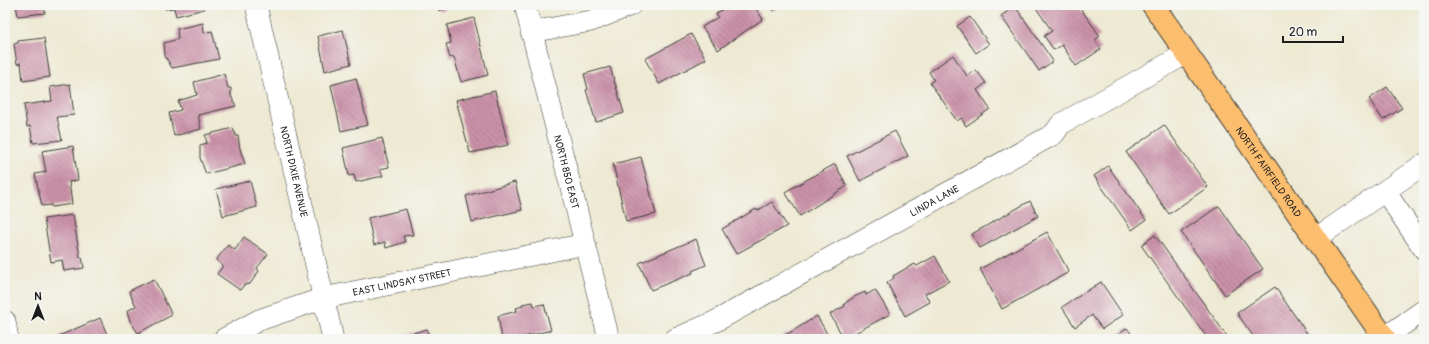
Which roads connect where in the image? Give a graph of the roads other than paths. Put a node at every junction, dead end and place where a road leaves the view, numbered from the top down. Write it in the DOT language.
graph roads {
  1 [pos="256,5"];
  2 [pos="525,5"];
  3 [pos="631,5"];
  4 [pos="1153,5"];
  5 [pos="531,32"];
  6 [pos="1187,53"];
  7 [pos="1424,164"];
  8 [pos="1385,191"];
  9 [pos="1315,239"];
  10 [pos="586,244"];
  11 [pos="1424,249"];
  12 [pos="324,298"];
  13 [pos="1424,310"];
  14 [pos="5,321"];
  15 [pos="1385,338"];
  16 [pos="8,339"];
  17 [pos="224,339"];
  18 [pos="333,339"];
  19 [pos="609,339"];
  20 [pos="675,339"];
  1 -- 12 [label="street, NORTH DIXIE AVENUE"];
  2 -- 5 [label="street, NORTH 850 EAST"];
  3 -- 5 [label="street"];
  4 -- 6 [label="main road, NORTH FAIRFIELD ROAD"];
  5 -- 10 [label="street, NORTH 850 EAST"];
  6 -- 9 [label="main road, NORTH FAIRFIELD ROAD"];
  6 -- 20 [label="street, LINDA LANE"];
  7 -- 8 [label="street"];
  8 -- 9 [label="street"];
  8 -- 11 [label="street"];
  9 -- 15 [label="main road, NORTH FAIRFIELD ROAD"];
  10 -- 12 [label="street, EAST LINDSAY STREET"];
  10 -- 19 [label="street, NORTH 850 EAST"];
  12 -- 17 [label="street, EAST LINDSAY STREET"];
  12 -- 18 [label="street, NORTH DIXIE AVENUE"];
  13 -- 15 [label="street"];
  14 -- 16 [label="street"];
}
